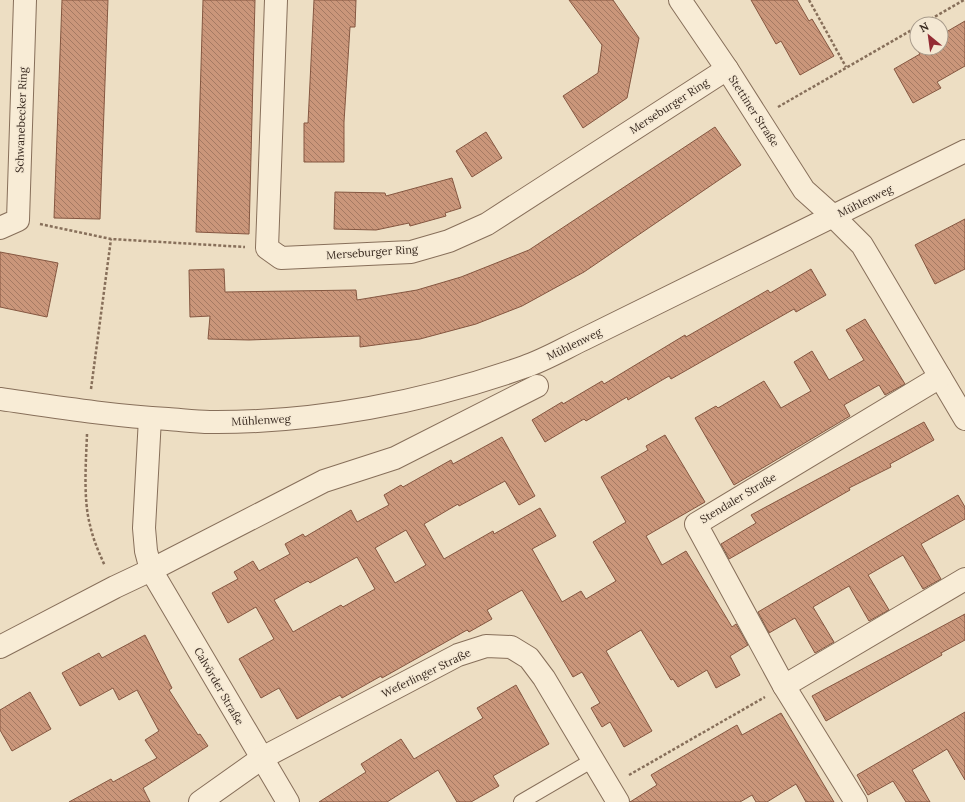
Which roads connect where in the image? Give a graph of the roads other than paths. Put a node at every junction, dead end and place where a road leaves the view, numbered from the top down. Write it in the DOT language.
graph roads {
  1 [pos="25,0"];
  2 [pos="276,0"];
  3 [pos="680,0"];
  4 [pos="727,69"];
  5 [pos="965,151"];
  6 [pos="833,216"];
  7 [pos="9,224"];
  8 [pos="940,376"];
  9 [pos="537,386"];
  10 [pos="0,399"];
  11 [pos="150,418"];
  12 [pos="965,419"];
  13 [pos="151,570"];
  14 [pos="965,579"];
  15 [pos="0,647"];
  16 [pos="784,686"];
  17 [pos="262,758"];
  18 [pos="593,760"];
  19 [pos="614,794"];
  20 [pos="200,802"];
  21 [pos="288,802"];
  22 [pos="522,802"];
  23 [pos="856,802"];
  1 -- 7 [label="street, Schwanebecker Ring"];
  2 -- 4 [label="street, Merseburger Ring"];
  3 -- 4 [label="street, Stettiner Straße"];
  4 -- 6 [label="street, Stettiner Straße"];
  5 -- 6 [label="street, Mühlenweg"];
  6 -- 8 [label="street"];
  6 -- 11 [label="street, Mühlenweg"];
  8 -- 12 [label="street"];
  8 -- 16 [label="street, Stendaler Straße"];
  9 -- 13 [label="street"];
  10 -- 11 [label="street, Mühlenweg"];
  11 -- 13 [label="street"];
  13 -- 15 [label="street"];
  13 -- 17 [label="street, Calvörder Straße"];
  14 -- 16 [label="street"];
  16 -- 23 [label="street, Stendaler Straße"];
  17 -- 18 [label="street, Weferlinger Straße"];
  17 -- 20 [label="street, Weferlinger Straße"];
  17 -- 21 [label="street, Calvörder Straße"];
  18 -- 19 [label="street, Weferlinger Straße"];
  18 -- 22 [label="lane"];
}
